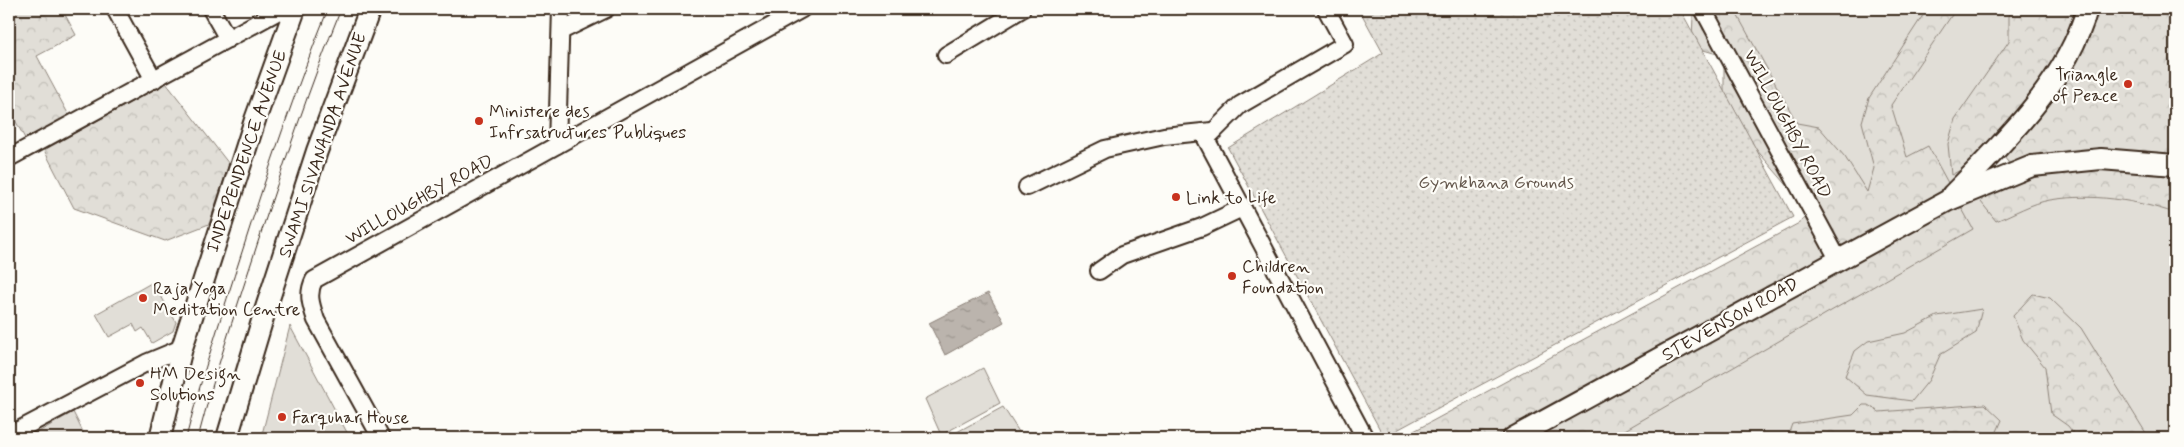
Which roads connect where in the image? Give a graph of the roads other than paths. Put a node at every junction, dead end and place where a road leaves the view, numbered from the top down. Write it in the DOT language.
graph roads {
  1 [pos="115,9"];
  2 [pos="211,9"];
  3 [pos="294,9"];
  4 [pos="370,9"];
  5 [pos="561,9"];
  6 [pos="606,9"];
  7 [pos="802,9"];
  8 [pos="1022,9"];
  9 [pos="1326,9"];
  10 [pos="1703,9"];
  11 [pos="2087,9"];
  12 [pos="561,31"];
  13 [pos="228,39"];
  14 [pos="946,55"];
  15 [pos="154,80"];
  16 [pos="1212,131"];
  17 [pos="557,145"];
  18 [pos="9,158"];
  19 [pos="2175,165"];
  20 [pos="1027,186"];
  21 [pos="1947,200"];
  22 [pos="1242,208"];
  23 [pos="1838,259"];
  24 [pos="1099,271"];
  25 [pos="182,348"];
  26 [pos="9,435"];
  27 [pos="160,438"];
  28 [pos="227,438"];
  29 [pos="381,438"];
  30 [pos="1365,438"];
  31 [pos="1513,438"];
  1 -- 15 [label="street"];
  2 -- 13 [label="street"];
  3 -- 13 [label="street"];
  3 -- 25 [label="street, INDEPENDENCE AVENUE"];
  4 -- 28 [label="street, SWAMI SIVANANDA AVENUE"];
  5 -- 12 [label="street"];
  6 -- 12 [label="street"];
  7 -- 17 [label="street, WILLOUGHBY ROAD"];
  8 -- 14 [label="street"];
  9 -- 16 [label="street"];
  10 -- 23 [label="street, WILLOUGHBY ROAD"];
  11 -- 21 [label="street, STEVENSON ROAD"];
  12 -- 17 [label="street"];
  13 -- 15 [label="street"];
  15 -- 18 [label="street"];
  16 -- 20 [label="street"];
  16 -- 22 [label="street"];
  17 -- 29 [label="street, WILLOUGHBY ROAD"];
  19 -- 21 [label="street, STEVENSON ROAD"];
  21 -- 23 [label="street, STEVENSON ROAD"];
  22 -- 24 [label="street"];
  22 -- 30 [label="street"];
  23 -- 31 [label="street, STEVENSON ROAD"];
  25 -- 26 [label="street"];
  25 -- 27 [label="street, INDEPENDENCE AVENUE"];
}
